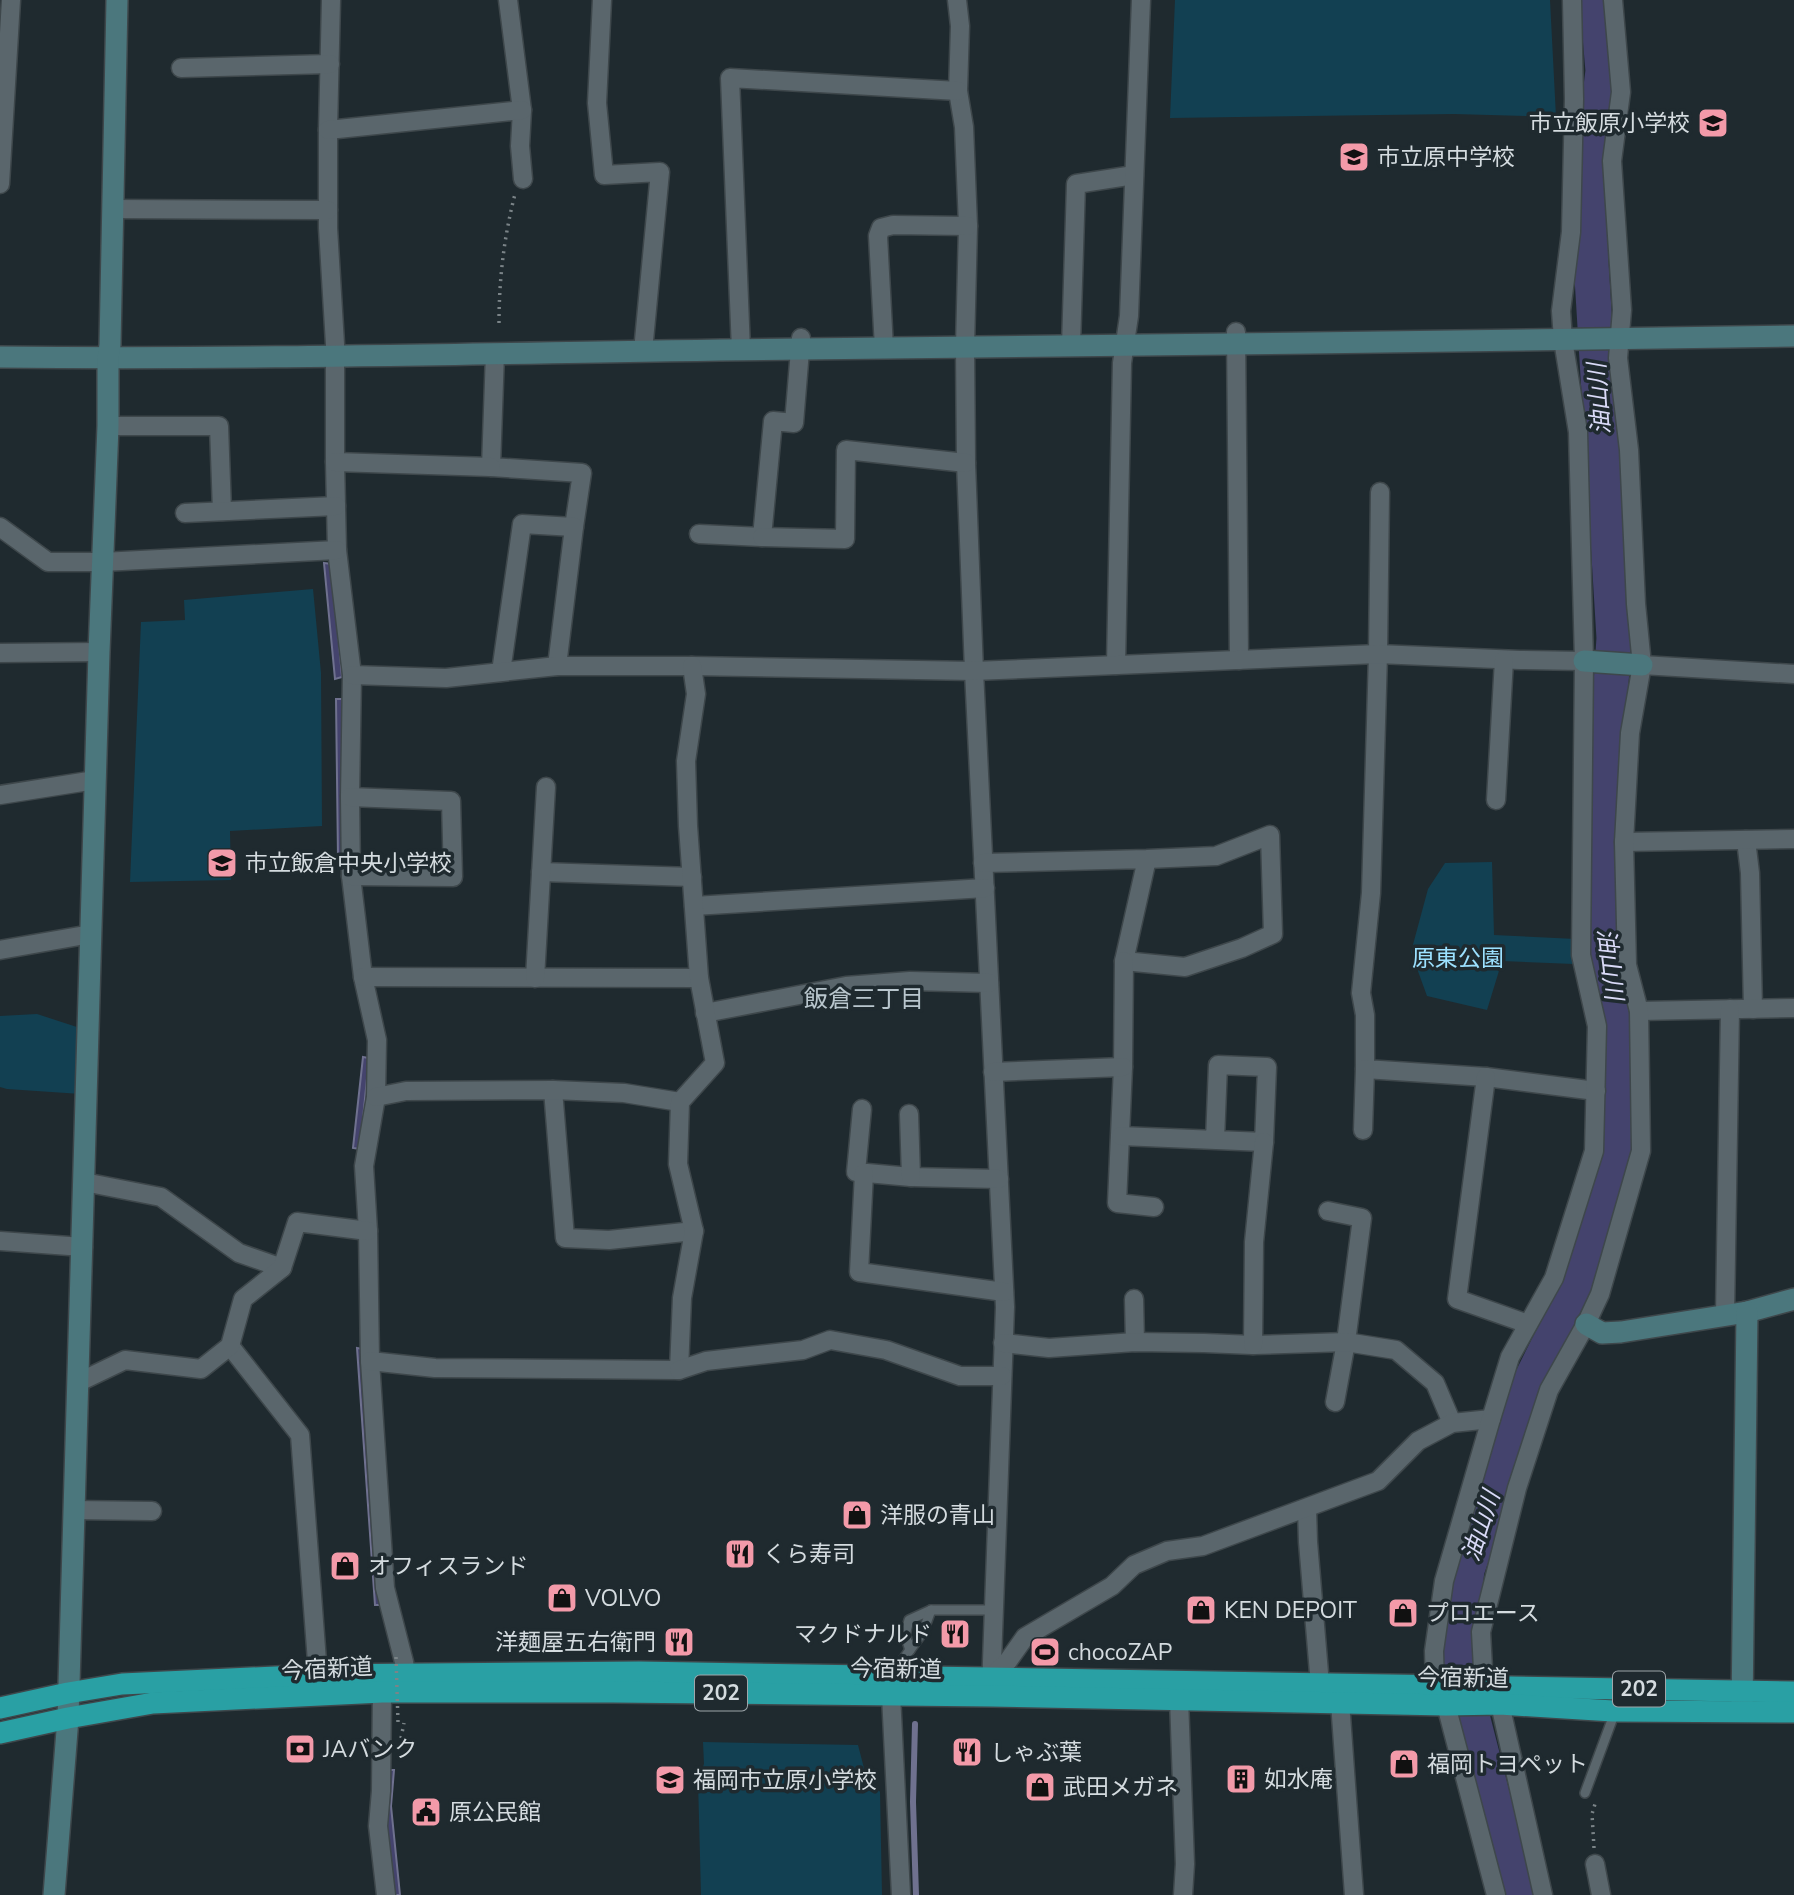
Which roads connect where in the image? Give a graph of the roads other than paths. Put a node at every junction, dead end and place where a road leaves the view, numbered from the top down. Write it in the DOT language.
graph roads {
  1 [pos="11,0"];
  2 [pos="117,0"];
  3 [pos="331,0"];
  4 [pos="508,0"];
  5 [pos="602,0"];
  6 [pos="957,0"];
  7 [pos="1141,0"];
  8 [pos="1572,0"];
  9 [pos="1614,0"];
  10 [pos="330,64"];
  11 [pos="181,68"];
  12 [pos="958,92"];
  13 [pos="522,110"];
  14 [pos="328,130"];
  15 [pos="1135,175"];
  16 [pos="523,179"];
  17 [pos="0,184"];
  18 [pos="112,209"];
  19 [pos="328,210"];
  20 [pos="968,226"];
  21 [pos="1794,325"];
  22 [pos="1615,333"];
  23 [pos="1568,334"];
  24 [pos="1794,337"];
  25 [pos="1236,338"];
  26 [pos="1071,340"];
  27 [pos="1124,340"];
  28 [pos="965,341"];
  29 [pos="801,343"];
  30 [pos="884,343"];
  31 [pos="0,344"];
  32 [pos="741,344"];
  33 [pos="643,345"];
  34 [pos="335,350"];
  35 [pos="109,351"];
  36 [pos="495,353"];
  37 [pos="0,356"];
  38 [pos="108,426"];
  39 [pos="335,463"];
  40 [pos="966,463"];
  41 [pos="491,467"];
  42 [pos="1380,492"];
  43 [pos="336,506"];
  44 [pos="222,511"];
  45 [pos="185,513"];
  46 [pos="0,527"];
  47 [pos="574,527"];
  48 [pos="699,534"];
  49 [pos="762,537"];
  50 [pos="337,550"];
  51 [pos="103,562"];
  52 [pos="99,652"];
  53 [pos="0,653"];
  54 [pos="1378,654"];
  55 [pos="1239,660"];
  56 [pos="1504,660"];
  57 [pos="1584,661"];
  58 [pos="1116,665"];
  59 [pos="1642,665"];
  60 [pos="557,666"];
  61 [pos="692,666"];
  62 [pos="974,671"];
  63 [pos="501,672"];
  64 [pos="1794,674"];
  65 [pos="352,675"];
  66 [pos="95,780"];
  67 [pos="546,787"];
  68 [pos="0,795"];
  69 [pos="350,797"];
  70 [pos="1496,800"];
  71 [pos="1794,839"];
  72 [pos="1746,840"];
  73 [pos="1624,842"];
  74 [pos="1147,859"];
  75 [pos="983,863"];
  76 [pos="541,872"];
  77 [pos="351,876"];
  78 [pos="692,877"];
  79 [pos="985,888"];
  80 [pos="694,906"];
  81 [pos="91,934"];
  82 [pos="0,950"];
  83 [pos="1124,961"];
  84 [pos="363,977"];
  85 [pos="535,978"];
  86 [pos="699,978"];
  87 [pos="989,984"];
  88 [pos="1794,1008"];
  89 [pos="1730,1009"];
  90 [pos="1753,1009"];
  91 [pos="1639,1010"];
  92 [pos="705,1013"];
  93 [pos="1123,1067"];
  94 [pos="1365,1069"];
  95 [pos="993,1072"];
  96 [pos="1486,1077"];
  97 [pos="553,1090"];
  98 [pos="1596,1091"];
  99 [pos="376,1097"];
  100 [pos="680,1102"];
  101 [pos="862,1109"];
  102 [pos="909,1114"];
  103 [pos="1363,1130"];
  104 [pos="1121,1136"];
  105 [pos="1215,1140"];
  106 [pos="1264,1142"];
  107 [pos="864,1173"];
  108 [pos="911,1177"];
  109 [pos="999,1179"];
  110 [pos="84,1182"];
  111 [pos="1154,1207"];
  112 [pos="1328,1212"];
  113 [pos="368,1231"];
  114 [pos="694,1231"];
  115 [pos="0,1241"];
  116 [pos="83,1247"];
  117 [pos="282,1268"];
  118 [pos="1004,1292"];
  119 [pos="1134,1299"];
  120 [pos="1794,1299"];
  121 [pos="1747,1312"];
  122 [pos="1725,1315"];
  123 [pos="1528,1324"];
  124 [pos="1586,1324"];
  125 [pos="1135,1342"];
  126 [pos="1346,1342"];
  127 [pos="1003,1343"];
  128 [pos="1253,1345"];
  129 [pos="230,1346"];
  130 [pos="370,1360"];
  131 [pos="679,1370"];
  132 [pos="1002,1376"];
  133 [pos="77,1383"];
  134 [pos="1335,1402"];
  135 [pos="1491,1419"];
  136 [pos="1452,1423"];
  137 [pos="1307,1509"];
  138 [pos="74,1510"];
  139 [pos="152,1511"];
  140 [pos="931,1609"];
  141 [pos="994,1610"];
  142 [pos="910,1650"];
  143 [pos="899,1665"];
  144 [pos="401,1666"];
  145 [pos="318,1675"];
  146 [pos="1320,1685"];
  147 [pos="1484,1686"];
  148 [pos="991,1687"];
  149 [pos="382,1692"];
  150 [pos="1794,1692"];
  151 [pos="68,1693"];
  152 [pos="891,1695"];
  153 [pos="1179,1699"];
  154 [pos="1742,1701"];
  155 [pos="1340,1702"];
  156 [pos="1443,1703"];
  157 [pos="0,1708"];
  158 [pos="1501,1711"];
  159 [pos="1613,1711"];
  160 [pos="1794,1712"];
  161 [pos="68,1718"];
  162 [pos="0,1733"];
  163 [pos="1585,1793"];
  164 [pos="1595,1864"];
  165 [pos="54,1895"];
  166 [pos="386,1895"];
  167 [pos="901,1895"];
  168 [pos="1183,1895"];
  169 [pos="1354,1895"];
  170 [pos="1496,1895"];
  171 [pos="1543,1895"];
  172 [pos="1601,1895"];
  1 -- 17 [label="street"];
  2 -- 18 [label="street"];
  3 -- 10 [label="street"];
  4 -- 13 [label="street"];
  5 -- 33 [label="street"];
  6 -- 12 [label="street"];
  7 -- 15 [label="street"];
  8 -- 23 [label="street"];
  9 -- 22 [label="street"];
  10 -- 11 [label="street"];
  10 -- 14 [label="street"];
  12 -- 20 [label="street"];
  12 -- 32 [label="street"];
  13 -- 14 [label="street"];
  13 -- 16 [label="street"];
  14 -- 19 [label="street"];
  15 -- 26 [label="street"];
  15 -- 27 [label="street"];
  18 -- 19 [label="street"];
  18 -- 35 [label="street"];
  19 -- 34 [label="street"];
  20 -- 28 [label="street"];
  20 -- 30 [label="street"];
  21 -- 22 [label="street"];
  22 -- 23 [label="street"];
  22 -- 24 [label="street"];
  22 -- 59 [label="street"];
  23 -- 25 [label="street"];
  23 -- 57 [label="street"];
  25 -- 27 [label="street"];
  25 -- 55 [label="street"];
  26 -- 27 [label="street"];
  26 -- 28 [label="street"];
  27 -- 58 [label="street"];
  28 -- 30 [label="street"];
  28 -- 40 [label="street"];
  29 -- 30 [label="street"];
  29 -- 32 [label="street"];
  29 -- 49 [label="street"];
  31 -- 35 [label="street"];
  32 -- 33 [label="street"];
  33 -- 34 [label="street"];
  33 -- 36 [label="street"];
  34 -- 35 [label="street"];
  34 -- 36 [label="street"];
  34 -- 39 [label="street"];
  35 -- 37 [label="street"];
  35 -- 38 [label="street"];
  36 -- 41 [label="street"];
  38 -- 44 [label="street"];
  38 -- 51 [label="street"];
  39 -- 41 [label="street"];
  39 -- 43 [label="street"];
  40 -- 49 [label="street"];
  40 -- 62 [label="street"];
  41 -- 47 [label="street"];
  42 -- 54 [label="street"];
  43 -- 44 [label="street"];
  43 -- 50 [label="street"];
  44 -- 45 [label="street"];
  46 -- 51 [label="street"];
  47 -- 60 [label="street"];
  47 -- 63 [label="street"];
  48 -- 49 [label="street"];
  50 -- 51 [label="street"];
  50 -- 65 [label="street"];
  51 -- 52 [label="street"];
  52 -- 53 [label="street"];
  52 -- 66 [label="street"];
  54 -- 55 [label="street"];
  54 -- 56 [label="street"];
  54 -- 94 [label="street"];
  55 -- 58 [label="street"];
  56 -- 57 [label="street"];
  56 -- 70 [label="street"];
  57 -- 59 [label="street"];
  57 -- 98 [label="street"];
  58 -- 62 [label="street"];
  59 -- 64 [label="street"];
  59 -- 73 [label="street"];
  60 -- 61 [label="street"];
  60 -- 63 [label="street"];
  61 -- 62 [label="street"];
  61 -- 78 [label="street"];
  62 -- 75 [label="street"];
  63 -- 65 [label="street"];
  65 -- 69 [label="street"];
  66 -- 68 [label="street"];
  66 -- 81 [label="street"];
  67 -- 76 [label="street"];
  69 -- 77 [label="street"];
  69 -- 77 [label="street"];
  71 -- 72 [label="street"];
  72 -- 73 [label="street"];
  72 -- 90 [label="street"];
  73 -- 91 [label="street"];
  74 -- 75 [label="street"];
  74 -- 83 [label="street"];
  74 -- 83 [label="street"];
  75 -- 79 [label="street"];
  76 -- 78 [label="street"];
  76 -- 85 [label="street"];
  77 -- 84 [label="street"];
  78 -- 80 [label="street"];
  79 -- 80 [label="street"];
  79 -- 87 [label="street"];
  80 -- 86 [label="street"];
  81 -- 82 [label="street"];
  81 -- 110 [label="street"];
  83 -- 93 [label="street"];
  84 -- 85 [label="street"];
  84 -- 99 [label="street"];
  85 -- 86 [label="street"];
  86 -- 92 [label="street"];
  87 -- 92 [label="street"];
  87 -- 95 [label="street"];
  88 -- 90 [label="street"];
  89 -- 90 [label="street"];
  89 -- 91 [label="street"];
  89 -- 122 [label="street"];
  91 -- 124 [label="street"];
  92 -- 100 [label="street"];
  93 -- 95 [label="street"];
  93 -- 104 [label="street"];
  94 -- 96 [label="street"];
  94 -- 103 [label="street"];
  95 -- 109 [label="street"];
  96 -- 98 [label="street"];
  96 -- 123 [label="street"];
  97 -- 99 [label="street"];
  97 -- 100 [label="street"];
  97 -- 114 [label="street"];
  98 -- 123 [label="street"];
  99 -- 113 [label="street"];
  100 -- 114 [label="street"];
  101 -- 107 [label="street"];
  102 -- 108 [label="street"];
  104 -- 105 [label="street"];
  104 -- 111 [label="street"];
  105 -- 106 [label="street"];
  105 -- 106 [label="street"];
  106 -- 128 [label="street"];
  107 -- 108 [label="street"];
  107 -- 118 [label="street"];
  108 -- 109 [label="street"];
  109 -- 118 [label="street"];
  110 -- 116 [label="street"];
  110 -- 117 [label="street"];
  112 -- 126 [label="street"];
  113 -- 117 [label="street"];
  113 -- 130 [label="street"];
  114 -- 131 [label="street"];
  115 -- 116 [label="street"];
  116 -- 133 [label="street"];
  117 -- 129 [label="street"];
  118 -- 127 [label="street"];
  119 -- 125 [label="street"];
  120 -- 121 [label="street"];
  121 -- 122 [label="street"];
  121 -- 154 [label="street"];
  122 -- 124 [label="street"];
  123 -- 135 [label="street"];
  124 -- 147 [label="street"];
  125 -- 127 [label="street"];
  125 -- 128 [label="street"];
  126 -- 128 [label="street"];
  126 -- 134 [label="street"];
  126 -- 136 [label="street"];
  127 -- 132 [label="street"];
  129 -- 133 [label="street"];
  129 -- 145 [label="street"];
  130 -- 131 [label="street"];
  130 -- 144 [label="street"];
  131 -- 132 [label="street"];
  132 -- 141 [label="street"];
  133 -- 138 [label="street"];
  135 -- 136 [label="street"];
  135 -- 156 [label="street"];
  136 -- 137 [label="street"];
  137 -- 146 [label="street"];
  137 -- 148 [label="street"];
  138 -- 139 [label="street"];
  138 -- 151 [label="street"];
  140 -- 141 [label="lane"];
  140 -- 142 [label="lane"];
  140 -- 142 [label="lane"];
  141 -- 148 [label="street"];
  142 -- 143 [label="lane"];
  144 -- 145 [label="highway, 今宿新道 / 202"];
  144 -- 148 [label="highway, 今宿新道 / 202"];
  145 -- 151 [label="highway, 今宿新道 / 202"];
  146 -- 148 [label="highway, 今宿新道 / 202"];
  146 -- 156 [label="highway, 今宿新道 / 202"];
  147 -- 154 [label="highway, 今宿新道 / 202"];
  147 -- 156 [label="highway, 今宿新道 / 202"];
  148 -- 152 [label="highway, 今宿新道 / 202"];
  148 -- 153 [label="highway, 今宿新道 / 202"];
  149 -- 152 [label="highway, 今宿新道 / 202"];
  149 -- 161 [label="highway, 今宿新道 / 202"];
  149 -- 166 [label="street"];
  150 -- 154 [label="highway, 今宿新道 / 202"];
  151 -- 157 [label="highway, 今宿新道 / 202"];
  151 -- 161 [label="street"];
  152 -- 167 [label="street"];
  153 -- 155 [label="highway, 今宿新道 / 202"];
  153 -- 168 [label="street"];
  154 -- 159 [label="highway, 今宿新道 / 202"];
  154 -- 160 [label="highway, 今宿新道 / 202"];
  155 -- 156 [label="highway, 今宿新道 / 202"];
  155 -- 169 [label="street"];
  156 -- 158 [label="highway, 今宿新道 / 202"];
  156 -- 170 [label="street"];
  158 -- 159 [label="highway, 今宿新道 / 202"];
  158 -- 171 [label="street"];
  159 -- 163 [label="lane"];
  161 -- 162 [label="highway, 今宿新道 / 202"];
  161 -- 165 [label="street"];
  164 -- 172 [label="street"];
}
